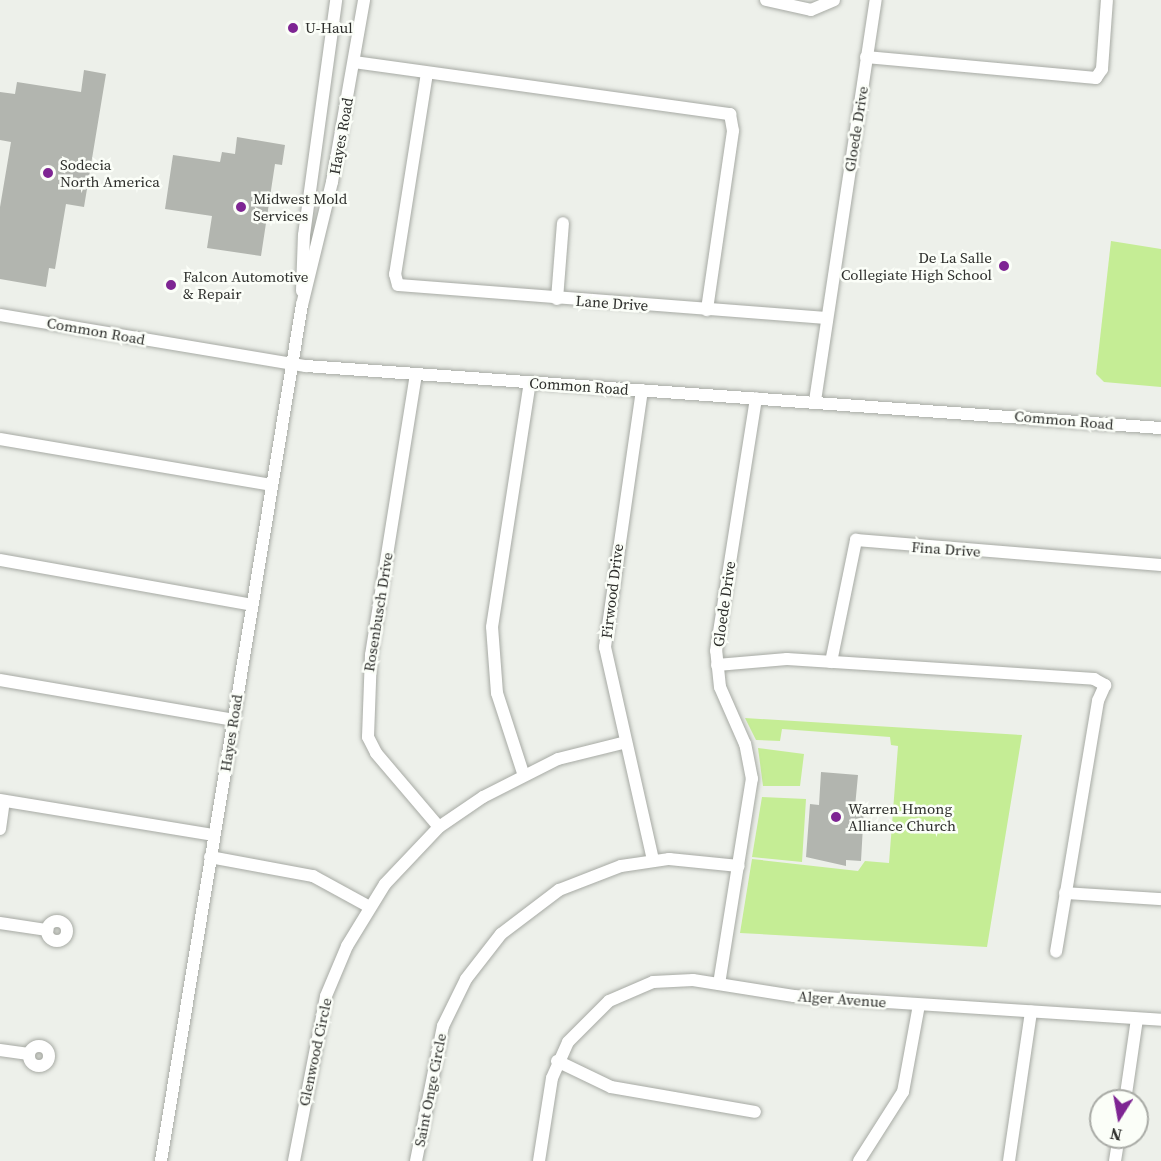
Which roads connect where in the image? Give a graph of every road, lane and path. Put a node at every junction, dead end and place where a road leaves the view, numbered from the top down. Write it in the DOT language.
graph roads {
  1 [pos="336,0"];
  2 [pos="364,0"];
  3 [pos="766,0"];
  4 [pos="834,0"];
  5 [pos="876,0"];
  6 [pos="1107,0"];
  7 [pos="866,57"];
  8 [pos="354,62"];
  9 [pos="428,73"];
  10 [pos="311,179"];
  11 [pos="332,182"];
  12 [pos="563,223"];
  13 [pos="557,299"];
  14 [pos="302,305"];
  15 [pos="707,310"];
  16 [pos="0,315"];
  17 [pos="826,318"];
  18 [pos="292,365"];
  19 [pos="416,374"];
  20 [pos="530,382"];
  21 [pos="642,390"];
  22 [pos="756,398"];
  23 [pos="815,401"];
  24 [pos="1161,428"];
  25 [pos="0,439"];
  26 [pos="271,485"];
  27 [pos="0,560"];
  28 [pos="1161,565"];
  29 [pos="252,605"];
  30 [pos="831,662"];
  31 [pos="717,665"];
  32 [pos="0,680"];
  33 [pos="233,720"];
  34 [pos="626,742"];
  35 [pos="523,773"];
  36 [pos="2,800"];
  37 [pos="439,827"];
  38 [pos="0,829"];
  39 [pos="214,835"];
  40 [pos="210,857"];
  41 [pos="653,860"];
  42 [pos="739,866"];
  43 [pos="1065,893"];
  44 [pos="1161,899"];
  45 [pos="368,906"];
  46 [pos="0,923"];
  47 [pos="47,930"];
  48 [pos="1056,952"];
  49 [pos="718,984"];
  50 [pos="919,1005"];
  51 [pos="1031,1012"];
  52 [pos="1137,1019"];
  53 [pos="1161,1020"];
  54 [pos="0,1050"];
  55 [pos="28,1054"];
  56 [pos="557,1061"];
  57 [pos="1127,1089"];
  58 [pos="755,1112"];
  59 [pos="160,1161"];
  60 [pos="294,1161"];
  61 [pos="416,1161"];
  62 [pos="539,1161"];
  63 [pos="859,1161"];
  64 [pos="1009,1161"];
  1 -- 10 [label="street, Hayes Road"];
  2 -- 8 [label="street, Hayes Road"];
  3 -- 4 [label="street"];
  5 -- 7 [label="street, Gloede Drive"];
  6 -- 7 [label="street"];
  7 -- 17 [label="street, Gloede Drive"];
  8 -- 9 [label="street"];
  8 -- 11 [label="street, Hayes Road"];
  9 -- 13 [label="street, Lane Drive"];
  9 -- 15 [label="street"];
  10 -- 11 [label="street"];
  10 -- 14 [label="street, Hayes Road"];
  11 -- 14 [label="street, Hayes Road"];
  12 -- 13 [label="street"];
  13 -- 15 [label="street, Lane Drive"];
  14 -- 18 [label="street, Hayes Road"];
  15 -- 17 [label="street, Lane Drive"];
  16 -- 18 [label="street, Common Road"];
  17 -- 23 [label="street, Gloede Drive"];
  18 -- 19 [label="street, Common Road"];
  18 -- 26 [label="street, Hayes Road"];
  19 -- 20 [label="street, Common Road"];
  19 -- 37 [label="street, Rosenbusch Drive"];
  20 -- 21 [label="street, Common Road"];
  20 -- 35 [label="street"];
  21 -- 22 [label="street, Common Road"];
  21 -- 34 [label="street, Firwood Drive"];
  22 -- 23 [label="street, Common Road"];
  22 -- 31 [label="street, Gloede Drive"];
  23 -- 24 [label="street, Common Road"];
  25 -- 26 [label="street"];
  26 -- 29 [label="street, Hayes Road"];
  27 -- 29 [label="street"];
  28 -- 30 [label="street, Fina Drive"];
  29 -- 33 [label="street, Hayes Road"];
  30 -- 31 [label="street"];
  30 -- 43 [label="street"];
  31 -- 42 [label="street, Gloede Drive"];
  32 -- 33 [label="street"];
  33 -- 39 [label="street, Hayes Road"];
  34 -- 35 [label="street, Glenwood Circle"];
  34 -- 41 [label="street, Firwood Drive"];
  35 -- 37 [label="street, Glenwood Circle"];
  36 -- 38 [label="street"];
  36 -- 39 [label="street"];
  37 -- 45 [label="street, Glenwood Circle"];
  39 -- 40 [label="street, Hayes Road"];
  40 -- 45 [label="street"];
  40 -- 59 [label="street, Hayes Road"];
  41 -- 42 [label="street, Saint Onge Circle"];
  41 -- 61 [label="street, Saint Onge Circle"];
  42 -- 49 [label="street, Gloede Drive"];
  43 -- 44 [label="street"];
  43 -- 48 [label="street"];
  45 -- 60 [label="street, Glenwood Circle"];
  46 -- 47 [label="street"];
  49 -- 50 [label="street, Alger Avenue"];
  49 -- 56 [label="street, Alger Avenue"];
  50 -- 51 [label="street, Alger Avenue"];
  50 -- 63 [label="street"];
  51 -- 52 [label="street, Alger Avenue"];
  51 -- 64 [label="street"];
  52 -- 53 [label="street, Alger Avenue"];
  52 -- 57 [label="street"];
  54 -- 55 [label="street"];
  56 -- 58 [label="street"];
  56 -- 62 [label="street"];
}
